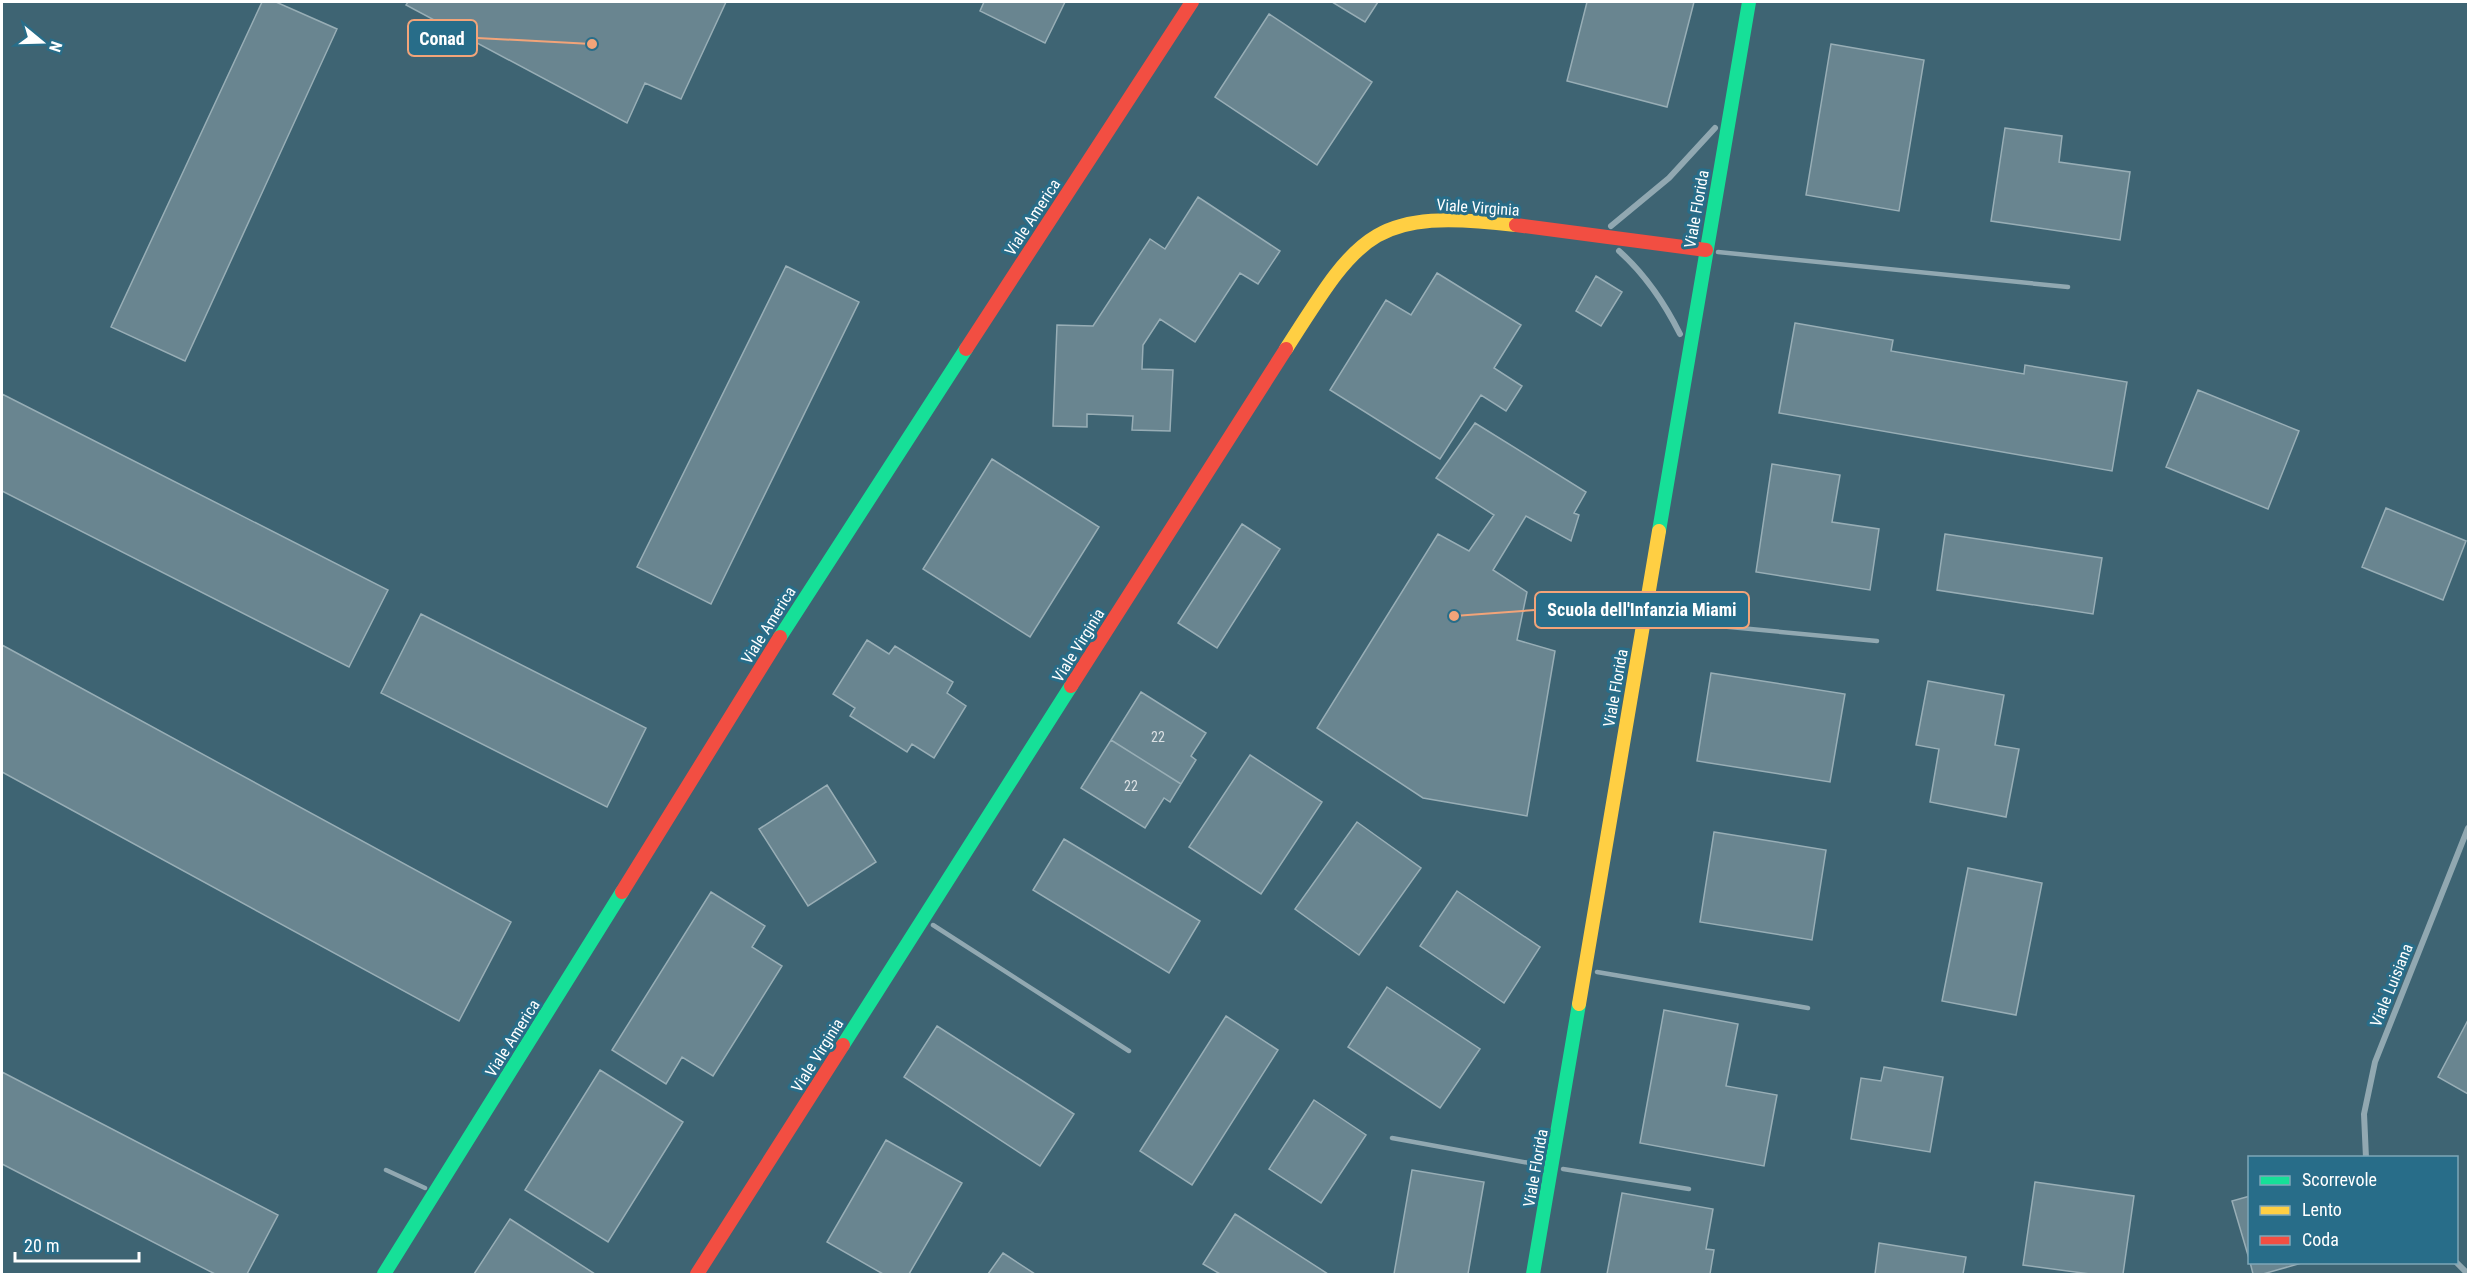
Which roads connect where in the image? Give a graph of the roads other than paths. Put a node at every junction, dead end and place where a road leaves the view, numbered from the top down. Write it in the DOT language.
graph roads {
  1 [pos="1192,2"];
  2 [pos="1749,2"];
  3 [pos="1730,109"];
  4 [pos="1600,235"];
  5 [pos="1706,250"];
  6 [pos="2068,286"];
  7 [pos="1689,353"];
  8 [pos="1644,619"];
  9 [pos="1877,641"];
  10 [pos="2469,828"];
  11 [pos="923,918"];
  12 [pos="1584,970"];
  13 [pos="1808,1008"];
  14 [pos="1129,1051"];
  15 [pos="1392,1138"];
  16 [pos="2366,1156"];
  17 [pos="1552,1167"];
  18 [pos="386,1170"];
  19 [pos="1689,1189"];
  20 [pos="435,1193"];
  21 [pos="2457,1264"];
  22 [pos="2469,1274"];
  23 [pos="384,1275"];
  24 [pos="697,1275"];
  25 [pos="1533,1275"];
  1 -- 20 [label="street, Viale America"];
  2 -- 3 [label="street, Viale Florida"];
  3 -- 4 [label="street"];
  3 -- 5 [label="street, Viale Florida"];
  4 -- 5 [label="street, Viale Virginia"];
  4 -- 7 [label="street"];
  4 -- 11 [label="street, Viale Virginia"];
  5 -- 6 [label="lane"];
  5 -- 7 [label="street, Viale Florida"];
  7 -- 8 [label="street, Viale Florida"];
  8 -- 9 [label="lane"];
  8 -- 12 [label="street, Viale Florida"];
  10 -- 16 [label="street, Viale Luisiana"];
  11 -- 14 [label="lane"];
  11 -- 24 [label="street, Viale Virginia"];
  12 -- 13 [label="lane"];
  12 -- 17 [label="street, Viale Florida"];
  15 -- 17 [label="lane"];
  17 -- 19 [label="lane"];
  17 -- 25 [label="street, Viale Florida"];
  18 -- 20 [label="lane"];
  20 -- 23 [label="street, Viale America"];
  21 -- 22 [label="street"];
}
